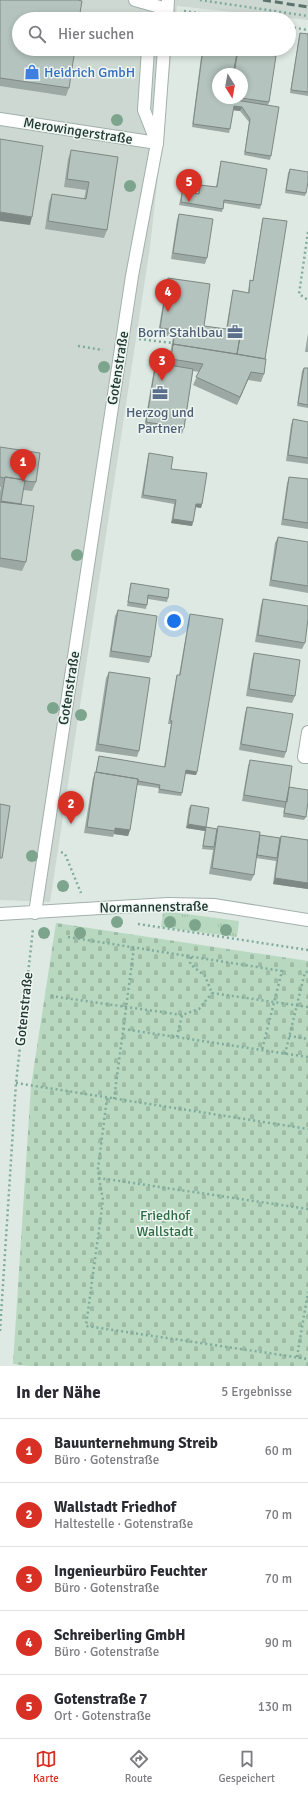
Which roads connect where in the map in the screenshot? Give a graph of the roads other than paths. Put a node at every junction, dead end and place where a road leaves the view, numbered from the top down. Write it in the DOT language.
graph roads {
  1 [pos="135,0"];
  2 [pos="166,12"];
  3 [pos="148,56"];
  4 [pos="163,56"];
  5 [pos="0,119"];
  6 [pos="157,143"];
  7 [pos="308,732"];
  8 [pos="308,757"];
  9 [pos="35,913"];
  10 [pos="0,914"];
  11 [pos="308,920"];
  1 -- 2 [label="street"];
  3 -- 6 [label="street"];
  4 -- 6 [label="street, Gotenstraße"];
  5 -- 6 [label="street, Merowingerstraße"];
  6 -- 9 [label="street, Gotenstraße"];
  7 -- 8 [label="street"];
  9 -- 10 [label="street, Normannenstraße"];
  9 -- 11 [label="street, Normannenstraße"];
}
